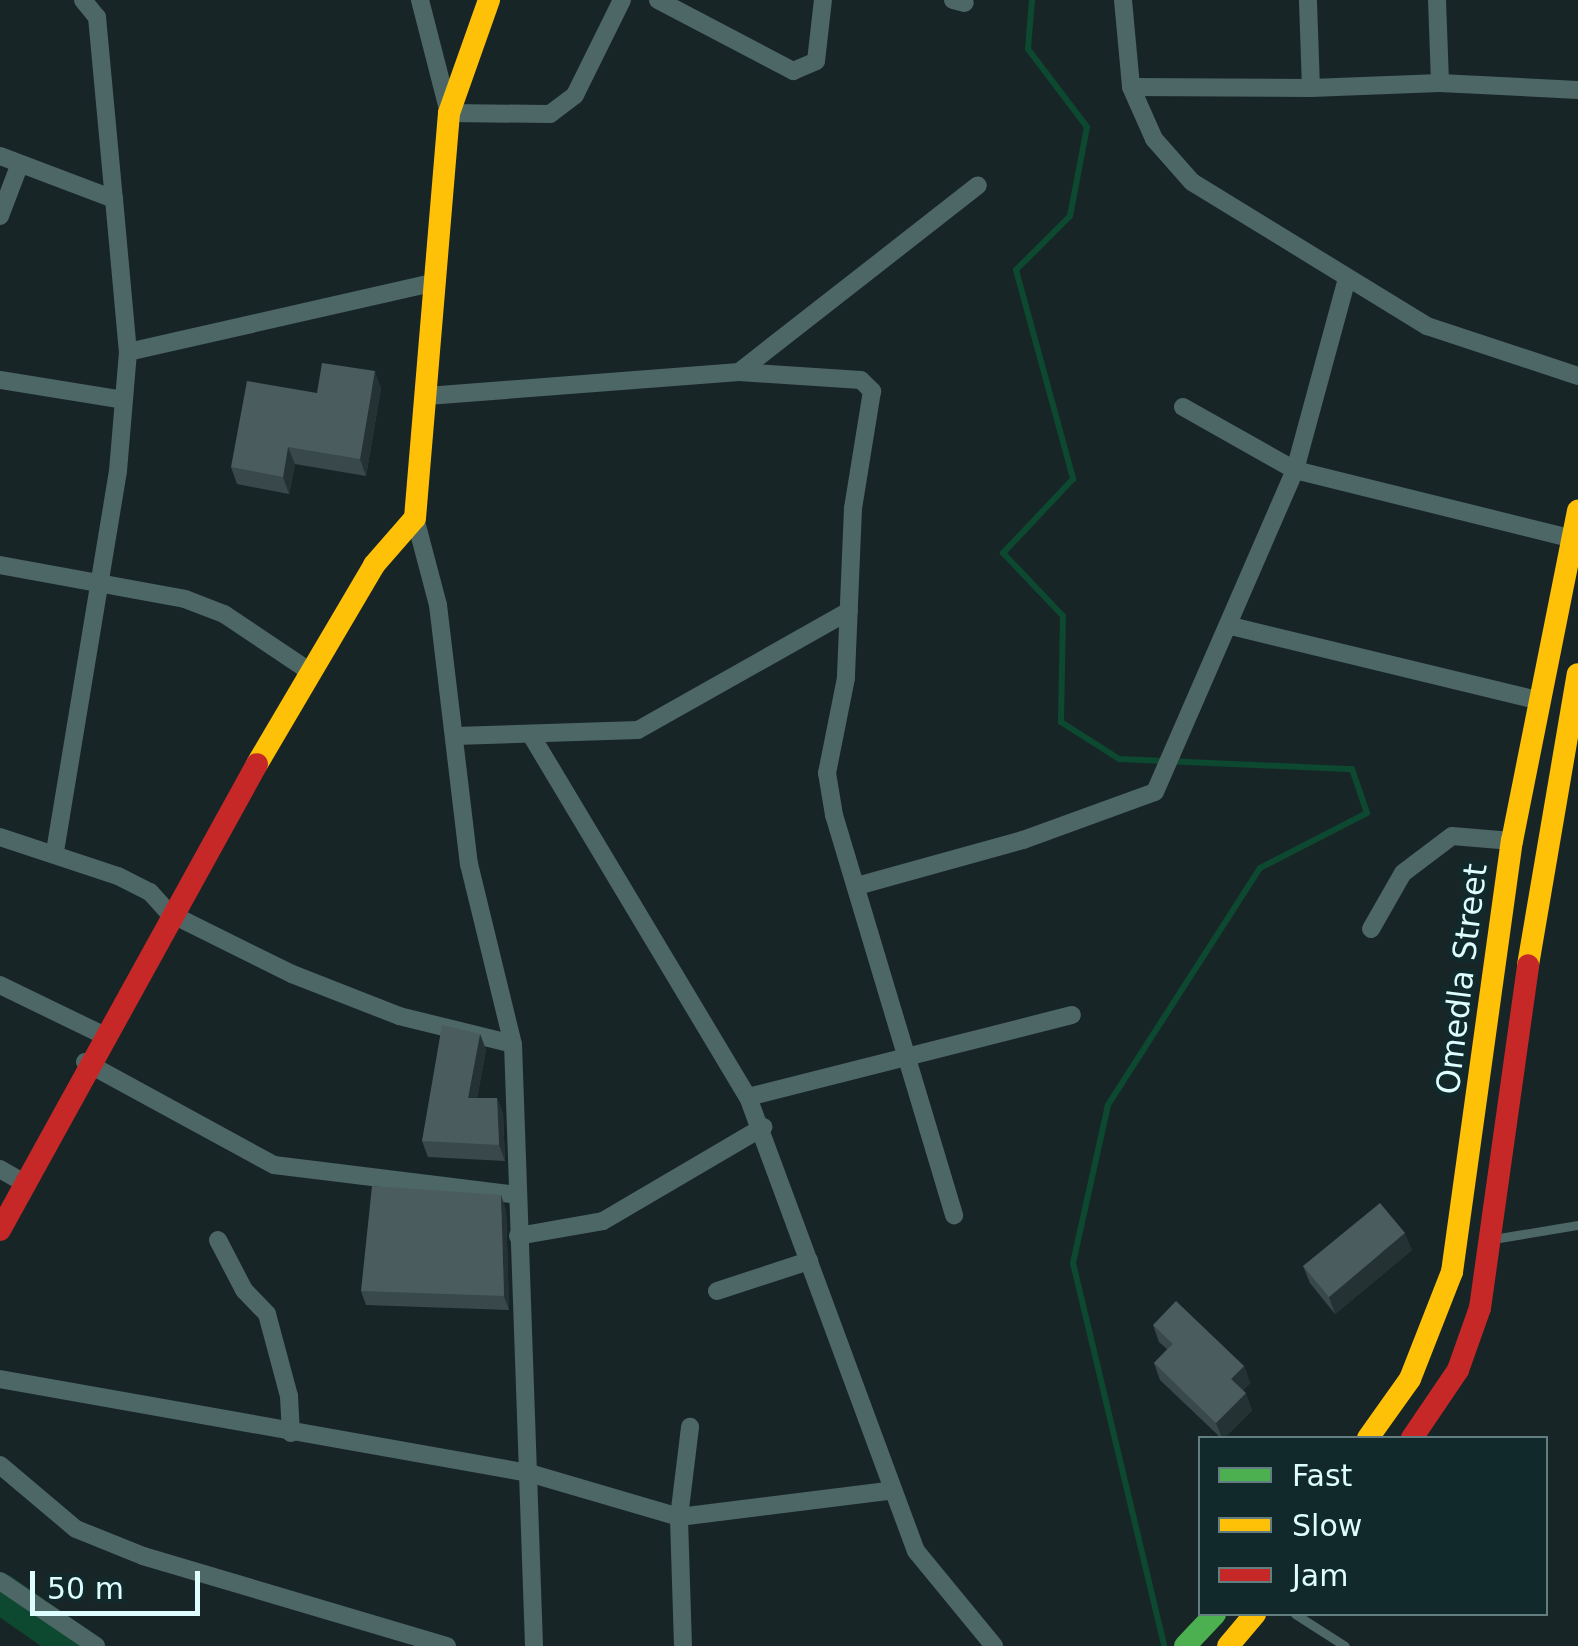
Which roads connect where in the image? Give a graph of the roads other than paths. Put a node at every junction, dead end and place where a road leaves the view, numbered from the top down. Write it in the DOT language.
graph roads {
  1 [pos="84,0"];
  2 [pos="420,0"];
  3 [pos="489,0"];
  4 [pos="622,0"];
  5 [pos="658,0"];
  6 [pos="824,0"];
  7 [pos="1123,0"];
  8 [pos="1308,0"];
  9 [pos="1436,0"];
  10 [pos="1440,83"];
  11 [pos="1131,87"];
  12 [pos="1312,88"];
  13 [pos="1578,90"];
  14 [pos="449,113"];
  15 [pos="0,156"];
  16 [pos="19,166"];
  17 [pos="978,184"];
  18 [pos="114,199"];
  19 [pos="0,216"];
  20 [pos="1348,278"];
  21 [pos="436,282"];
  22 [pos="128,352"];
  23 [pos="739,372"];
  24 [pos="1578,376"];
  25 [pos="0,380"];
  26 [pos="427,396"];
  27 [pos="122,400"];
  28 [pos="1183,407"];
  29 [pos="1295,470"];
  30 [pos="1578,511"];
  31 [pos="415,518"];
  32 [pos="1575,538"];
  33 [pos="0,565"];
  34 [pos="101,584"];
  35 [pos="849,611"];
  36 [pos="1231,626"];
  37 [pos="312,673"];
  38 [pos="1578,674"];
  39 [pos="1538,700"];
  40 [pos="1575,701"];
  41 [pos="531,735"];
  42 [pos="455,736"];
  43 [pos="0,838"];
  44 [pos="1512,841"];
  45 [pos="54,853"];
  46 [pos="857,886"];
  47 [pos="169,913"];
  48 [pos="1370,929"];
  49 [pos="0,985"];
  50 [pos="1072,1016"];
  51 [pos="101,1034"];
  52 [pos="513,1044"];
  53 [pos="912,1059"];
  54 [pos="85,1062"];
  55 [pos="748,1097"];
  56 [pos="762,1128"];
  57 [pos="0,1169"];
  58 [pos="24,1182"];
  59 [pos="518,1195"];
  60 [pos="954,1215"];
  61 [pos="1578,1225"];
  62 [pos="0,1230"];
  63 [pos="518,1236"];
  64 [pos="1459,1236"];
  65 [pos="1493,1239"];
  66 [pos="218,1240"];
  67 [pos="809,1261"];
  68 [pos="717,1292"];
  69 [pos="0,1379"];
  70 [pos="690,1427"];
  71 [pos="291,1433"];
  72 [pos="1369,1436"];
  73 [pos="1413,1436"];
  74 [pos="0,1464"];
  75 [pos="529,1472"];
  76 [pos="889,1490"];
  77 [pos="679,1517"];
  78 [pos="0,1581"];
  79 [pos="1212,1616"];
  80 [pos="1253,1616"];
  81 [pos="1298,1616"];
  82 [pos="96,1646"];
  83 [pos="446,1646"];
  84 [pos="534,1646"];
  85 [pos="682,1646"];
  86 [pos="994,1646"];
  87 [pos="1184,1646"];
  88 [pos="1228,1646"];
  89 [pos="1345,1646"];
  1 -- 18 [label="street"];
  2 -- 14 [label="street"];
  3 -- 14 [label="main road"];
  4 -- 14 [label="street"];
  5 -- 6 [label="street"];
  7 -- 11 [label="street"];
  8 -- 12 [label="street"];
  9 -- 10 [label="street"];
  10 -- 12 [label="street"];
  10 -- 13 [label="street"];
  11 -- 12 [label="street"];
  11 -- 20 [label="street"];
  14 -- 21 [label="main road"];
  15 -- 16 [label="street"];
  16 -- 18 [label="street"];
  16 -- 19 [label="street"];
  17 -- 23 [label="street"];
  18 -- 22 [label="street"];
  20 -- 24 [label="street"];
  20 -- 29 [label="street"];
  21 -- 22 [label="street"];
  21 -- 26 [label="main road"];
  22 -- 27 [label="street"];
  23 -- 26 [label="street"];
  23 -- 35 [label="street"];
  25 -- 27 [label="street"];
  26 -- 31 [label="main road"];
  27 -- 34 [label="street"];
  28 -- 29 [label="street"];
  29 -- 32 [label="street"];
  29 -- 36 [label="street"];
  30 -- 32 [label="main road, Omedla Street"];
  31 -- 37 [label="main road"];
  31 -- 42 [label="street"];
  32 -- 39 [label="main road, Omedla Street"];
  33 -- 34 [label="street"];
  34 -- 37 [label="street"];
  34 -- 45 [label="street"];
  35 -- 41 [label="street"];
  35 -- 46 [label="street"];
  36 -- 39 [label="street"];
  36 -- 46 [label="street"];
  37 -- 47 [label="main road"];
  38 -- 40 [label="main road, Omedla Street"];
  39 -- 44 [label="main road, Omedla Street"];
  40 -- 65 [label="main road, Omedla Street"];
  41 -- 42 [label="street"];
  41 -- 55 [label="street"];
  42 -- 52 [label="street"];
  43 -- 45 [label="street"];
  44 -- 48 [label="street"];
  44 -- 64 [label="main road, Omedla Street"];
  45 -- 47 [label="street"];
  46 -- 53 [label="street"];
  47 -- 51 [label="main road"];
  47 -- 52 [label="street"];
  49 -- 51 [label="street"];
  50 -- 53 [label="street"];
  51 -- 54 [label="main road"];
  52 -- 59 [label="street"];
  53 -- 55 [label="street"];
  53 -- 60 [label="street"];
  54 -- 58 [label="main road"];
  54 -- 59 [label="street"];
  55 -- 56 [label="street"];
  56 -- 63 [label="street"];
  56 -- 67 [label="street"];
  57 -- 58 [label="street"];
  58 -- 62 [label="main road"];
  59 -- 63 [label="street"];
  61 -- 65 [label="lane"];
  63 -- 75 [label="street"];
  64 -- 65 [label="main road"];
  64 -- 72 [label="main road, Omedla Street"];
  65 -- 73 [label="main road, Omedla Street"];
  66 -- 71 [label="street"];
  67 -- 68 [label="street"];
  67 -- 76 [label="street"];
  69 -- 71 [label="street"];
  70 -- 77 [label="street"];
  71 -- 75 [label="street"];
  74 -- 83 [label="street"];
  75 -- 77 [label="street"];
  75 -- 84 [label="street"];
  76 -- 77 [label="street"];
  76 -- 86 [label="street"];
  77 -- 85 [label="street"];
  78 -- 82 [label="street"];
  79 -- 87 [label="main road"];
  80 -- 88 [label="main road"];
  81 -- 89 [label="lane"];
}
